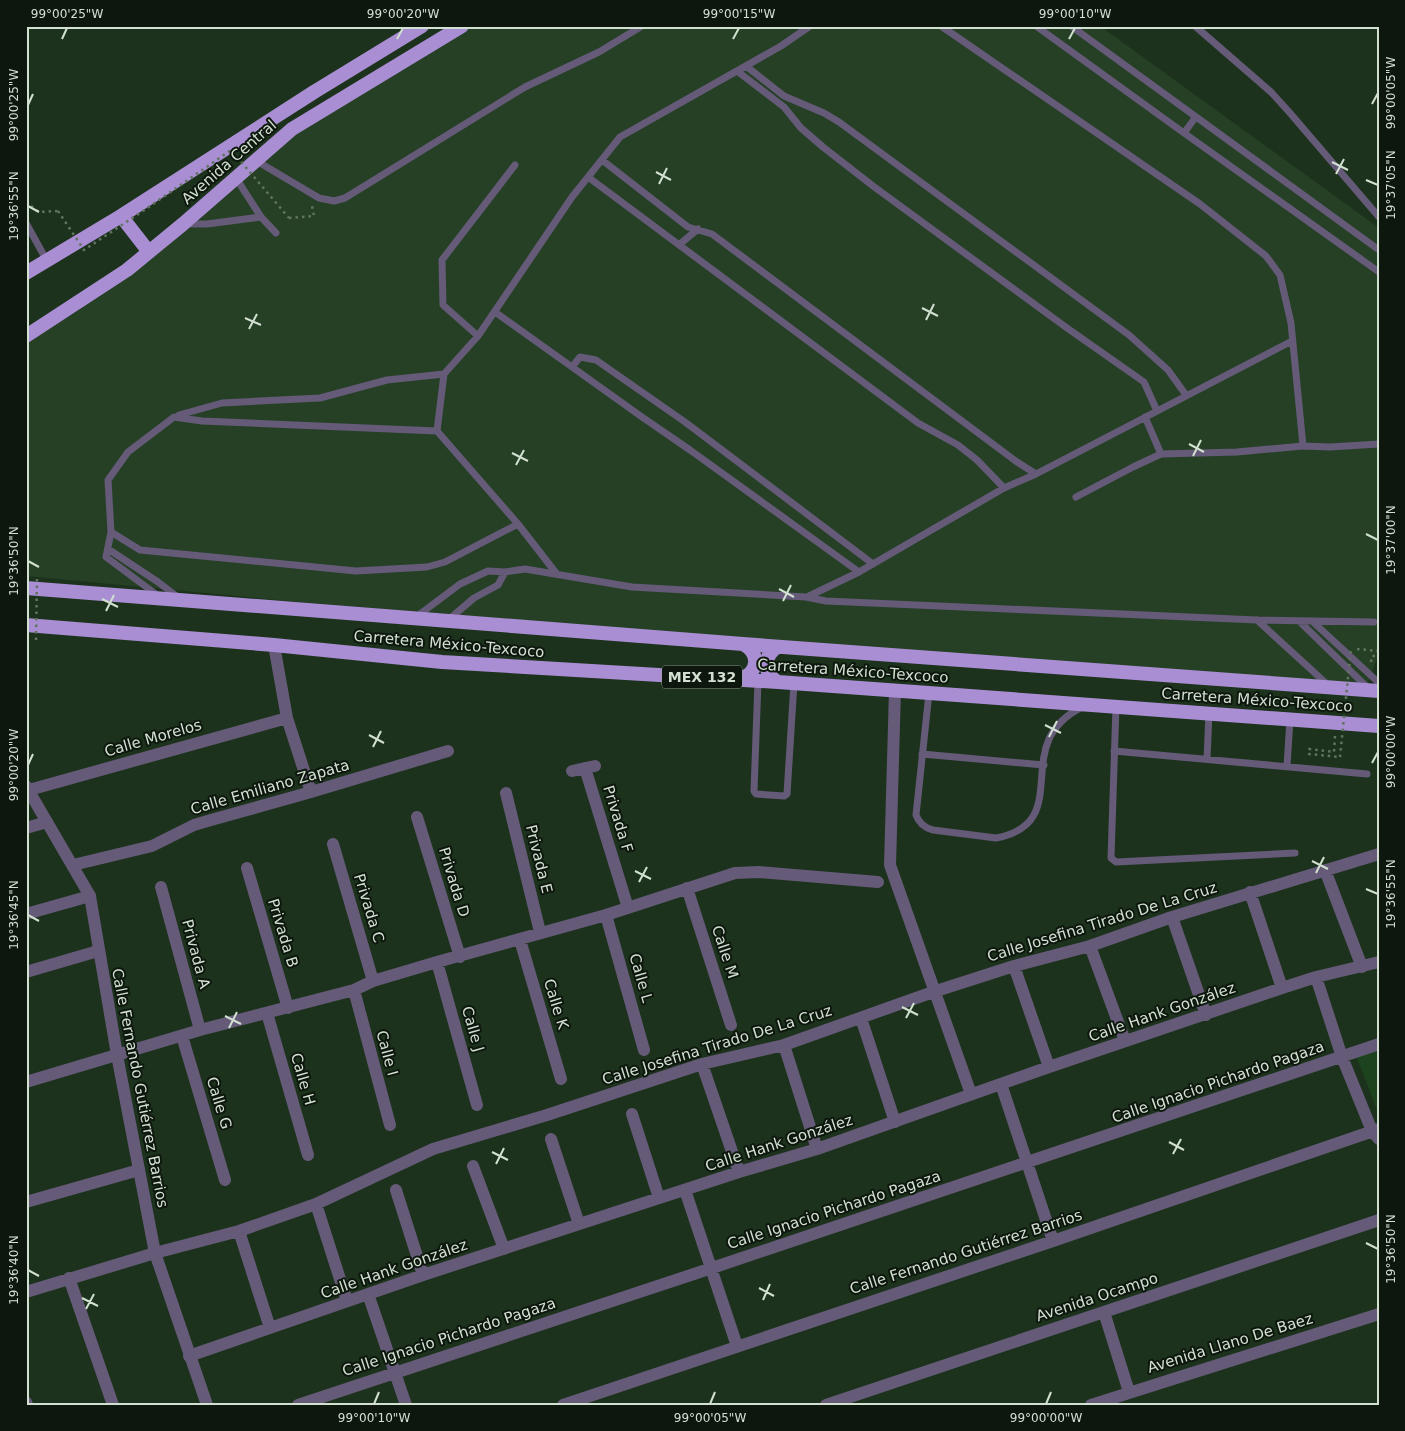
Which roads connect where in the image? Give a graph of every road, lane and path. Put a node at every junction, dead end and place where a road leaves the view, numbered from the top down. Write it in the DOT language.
graph roads {
  1 [pos="422,26"];
  2 [pos="462,26"];
  3 [pos="642,26"];
  4 [pos="810,26"];
  5 [pos="941,26"];
  6 [pos="1036,26"];
  7 [pos="1070,26"];
  8 [pos="1194,26"];
  9 [pos="746,66"];
  10 [pos="737,71"];
  11 [pos="784,96"];
  12 [pos="784,108"];
  13 [pos="1195,118"];
  14 [pos="1184,133"];
  15 [pos="255,160"];
  16 [pos="602,160"];
  17 [pos="515,165"];
  18 [pos="588,177"];
  19 [pos="236,178"];
  20 [pos="26,202"];
  21 [pos="312,205"];
  22 [pos="121,216"];
  23 [pos="261,217"];
  24 [pos="1379,217"];
  25 [pos="26,223"];
  26 [pos="183,224"];
  27 [pos="698,230"];
  28 [pos="276,233"];
  29 [pos="680,244"];
  30 [pos="1379,250"];
  31 [pos="149,252"];
  32 [pos="47,261"];
  33 [pos="1379,272"];
  34 [pos="26,273"];
  35 [pos="495,312"];
  36 [pos="26,336"];
  37 [pos="478,336"];
  38 [pos="1292,341"];
  39 [pos="572,367"];
  40 [pos="444,374"];
  41 [pos="1186,395"];
  42 [pos="1157,411"];
  43 [pos="174,417"];
  44 [pos="1145,417"];
  45 [pos="437,431"];
  46 [pos="1379,444"];
  47 [pos="1303,446"];
  48 [pos="1161,454"];
  49 [pos="1036,474"];
  50 [pos="1004,488"];
  51 [pos="1076,497"];
  52 [pos="518,524"];
  53 [pos="111,532"];
  54 [pos="108,549"];
  55 [pos="873,564"];
  56 [pos="505,572"];
  57 [pos="858,572"];
  58 [pos="556,574"];
  59 [pos="37,578"];
  60 [pos="26,588"];
  61 [pos="806,597"];
  62 [pos="161,599"];
  63 [pos="183,600"];
  64 [pos="414,618"];
  65 [pos="1256,620"];
  66 [pos="446,621"];
  67 [pos="1299,621"];
  68 [pos="1312,621"];
  69 [pos="1374,622"];
  70 [pos="26,626"];
  71 [pos="36,640"];
  72 [pos="744,644"];
  73 [pos="274,645"];
  74 [pos="777,647"];
  75 [pos="1379,651"];
  76 [pos="1372,656"];
  77 [pos="1379,656"];
  78 [pos="742,679"];
  79 [pos="758,681"];
  80 [pos="778,682"];
  81 [pos="794,683"];
  82 [pos="1330,686"];
  83 [pos="1373,689"];
  84 [pos="895,690"];
  85 [pos="929,692"];
  86 [pos="1091,704"];
  87 [pos="1116,706"];
  88 [pos="1209,713"];
  89 [pos="287,718"];
  90 [pos="1290,719"];
  91 [pos="1379,726"];
  92 [pos="1114,750"];
  93 [pos="448,751"];
  94 [pos="1334,752"];
  95 [pos="922,754"];
  96 [pos="1207,759"];
  97 [pos="1044,765"];
  98 [pos="1288,766"];
  99 [pos="572,771"];
  100 [pos="1367,774"];
  101 [pos="27,788"];
  102 [pos="311,792"];
  103 [pos="506,793"];
  104 [pos="417,817"];
  105 [pos="46,822"];
  106 [pos="26,828"];
  107 [pos="333,844"];
  108 [pos="1295,853"];
  109 [pos="1379,854"];
  110 [pos="73,865"];
  111 [pos="247,868"];
  112 [pos="1325,870"];
  113 [pos="878,882"];
  114 [pos="161,887"];
  115 [pos="687,888"];
  116 [pos="1250,892"];
  117 [pos="90,896"];
  118 [pos="628,908"];
  119 [pos="26,914"];
  120 [pos="606,915"];
  121 [pos="1172,917"];
  122 [pos="540,932"];
  123 [pos="520,940"];
  124 [pos="1090,946"];
  125 [pos="98,951"];
  126 [pos="460,957"];
  127 [pos="437,962"];
  128 [pos="1379,962"];
  129 [pos="1014,966"];
  130 [pos="1362,967"];
  131 [pos="26,972"];
  132 [pos="1316,977"];
  133 [pos="373,981"];
  134 [pos="1282,988"];
  135 [pos="354,990"];
  136 [pos="933,992"];
  137 [pos="288,1008"];
  138 [pos="267,1013"];
  139 [pos="1206,1015"];
  140 [pos="861,1018"];
  141 [pos="731,1025"];
  142 [pos="200,1030"];
  143 [pos="182,1036"];
  144 [pos="1125,1041"];
  145 [pos="1379,1044"];
  146 [pos="784,1045"];
  147 [pos="644,1050"];
  148 [pos="117,1055"];
  149 [pos="1342,1057"];
  150 [pos="702,1064"];
  151 [pos="1049,1067"];
  152 [pos="561,1078"];
  153 [pos="26,1082"];
  154 [pos="1001,1084"];
  155 [pos="971,1094"];
  156 [pos="477,1105"];
  157 [pos="632,1114"];
  158 [pos="895,1122"];
  159 [pos="390,1125"];
  160 [pos="1376,1133"];
  161 [pos="551,1139"];
  162 [pos="817,1149"];
  163 [pos="308,1155"];
  164 [pos="1027,1163"];
  165 [pos="473,1166"];
  166 [pos="139,1170"];
  167 [pos="739,1172"];
  168 [pos="225,1180"];
  169 [pos="396,1190"];
  170 [pos="685,1190"];
  171 [pos="659,1198"];
  172 [pos="26,1202"];
  173 [pos="316,1204"];
  174 [pos="1379,1220"];
  175 [pos="580,1224"];
  176 [pos="239,1231"];
  177 [pos="1053,1241"];
  178 [pos="504,1249"];
  179 [pos="155,1253"];
  180 [pos="712,1268"];
  181 [pos="423,1275"];
  182 [pos="69,1278"];
  183 [pos="26,1292"];
  184 [pos="368,1294"];
  185 [pos="347,1301"];
  186 [pos="1104,1312"];
  187 [pos="1379,1314"];
  188 [pos="270,1328"];
  189 [pos="737,1346"];
  190 [pos="189,1356"];
  191 [pos="396,1372"];
  192 [pos="1129,1392"];
  193 [pos="113,1405"];
  194 [pos="207,1405"];
  195 [pos="298,1405"];
  196 [pos="406,1405"];
  197 [pos="563,1405"];
  198 [pos="826,1405"];
  199 [pos="1091,1405"];
  1 -- 22 [label="highway, Avenida Central"];
  2 -- 15 [label="highway, Avenida Central"];
  3 -- 15 [label="lane"];
  4 -- 9 [label="lane"];
  5 -- 38 [label="lane"];
  6 -- 14 [label="lane"];
  7 -- 13 [label="lane"];
  8 -- 24 [label="lane"];
  9 -- 10 [label="lane"];
  9 -- 11 [label="lane"];
  10 -- 12 [label="lane"];
  10 -- 16 [label="lane"];
  11 -- 12 [label="lane"];
  11 -- 41 [label="lane"];
  12 -- 42 [label="lane"];
  13 -- 14 [label="lane"];
  13 -- 30 [label="lane"];
  14 -- 33 [label="lane"];
  15 -- 19 [label="highway, Avenida Central"];
  16 -- 18 [label="lane"];
  16 -- 27 [label="lane"];
  17 -- 37 [label="lane"];
  18 -- 29 [label="lane"];
  18 -- 35 [label="lane"];
  19 -- 23 [label="lane"];
  19 -- 26 [label="highway, Avenida Central"];
  20 -- 21 [label="path, bridge"];
  22 -- 31 [label="highway"];
  22 -- 32 [label="highway, Avenida Central"];
  23 -- 26 [label="lane"];
  23 -- 28 [label="lane"];
  25 -- 32 [label="lane"];
  26 -- 31 [label="highway, Avenida Central"];
  27 -- 29 [label="lane"];
  27 -- 49 [label="lane"];
  29 -- 50 [label="lane"];
  31 -- 36 [label="highway, Avenida Central"];
  32 -- 34 [label="highway, Avenida Central"];
  35 -- 37 [label="lane"];
  35 -- 39 [label="lane"];
  37 -- 40 [label="lane"];
  38 -- 41 [label="lane"];
  38 -- 47 [label="lane"];
  39 -- 55 [label="lane"];
  39 -- 57 [label="lane"];
  40 -- 43 [label="lane"];
  40 -- 45 [label="lane"];
  41 -- 42 [label="lane"];
  42 -- 44 [label="lane"];
  43 -- 45 [label="lane"];
  43 -- 53 [label="lane"];
  44 -- 48 [label="lane"];
  44 -- 49 [label="lane"];
  45 -- 52 [label="lane"];
  46 -- 47 [label="lane"];
  47 -- 48 [label="lane"];
  48 -- 51 [label="lane"];
  49 -- 50 [label="lane"];
  50 -- 55 [label="lane"];
  52 -- 53 [label="lane"];
  52 -- 58 [label="lane"];
  53 -- 54 [label="lane"];
  54 -- 62 [label="lane"];
  54 -- 63 [label="lane"];
  55 -- 57 [label="lane"];
  56 -- 58 [label="lane"];
  56 -- 64 [label="lane"];
  56 -- 66 [label="lane"];
  57 -- 61 [label="lane"];
  58 -- 61 [label="lane"];
  59 -- 71 [label="path, bridge"];
  60 -- 62 [label="highway, Carretera México-Texcoco / MEX 132"];
  61 -- 65 [label="lane"];
  62 -- 63 [label="highway, Carretera México-Texcoco / MEX 132"];
  63 -- 64 [label="highway, Carretera México-Texcoco / MEX 132"];
  64 -- 66 [label="highway, Carretera México-Texcoco / MEX 132"];
  65 -- 67 [label="lane"];
  65 -- 82 [label="lane"];
  66 -- 72 [label="highway, Carretera México-Texcoco / MEX 132"];
  67 -- 68 [label="lane"];
  67 -- 83 [label="lane"];
  68 -- 69 [label="lane"];
  68 -- 83 [label="lane"];
  70 -- 73 [label="highway, Carretera México-Texcoco / MEX 132"];
  72 -- 74 [label="highway, Carretera México-Texcoco / MEX 132"];
  72 -- 78 [label="highway"];
  73 -- 78 [label="highway, Carretera México-Texcoco / MEX 132"];
  73 -- 89 [label="street"];
  74 -- 80 [label="highway"];
  74 -- 82 [label="highway, Carretera México-Texcoco / MEX 132"];
  75 -- 94 [label="path, bridge"];
  76 -- 77 [label="path"];
  78 -- 79 [label="highway, Carretera México-Texcoco / MEX 132"];
  79 -- 80 [label="highway, Carretera México-Texcoco / MEX 132"];
  79 -- 81 [label="lane"];
  80 -- 81 [label="highway, Carretera México-Texcoco / MEX 132"];
  81 -- 84 [label="highway, Carretera México-Texcoco / MEX 132"];
  82 -- 83 [label="highway, Carretera México-Texcoco / MEX 132"];
  84 -- 85 [label="highway, Carretera México-Texcoco / MEX 132"];
  84 -- 136 [label="street"];
  85 -- 86 [label="highway, Carretera México-Texcoco / MEX 132"];
  85 -- 95 [label="lane"];
  86 -- 87 [label="highway, Carretera México-Texcoco / MEX 132"];
  86 -- 97 [label="lane"];
  87 -- 88 [label="highway, Carretera México-Texcoco / MEX 132"];
  87 -- 92 [label="lane"];
  88 -- 90 [label="highway, Carretera México-Texcoco / MEX 132"];
  88 -- 96 [label="lane"];
  89 -- 101 [label="street, Calle Morelos"];
  89 -- 102 [label="street"];
  90 -- 91 [label="highway, Carretera México-Texcoco / MEX 132"];
  90 -- 98 [label="lane"];
  92 -- 96 [label="lane"];
  92 -- 108 [label="lane"];
  93 -- 102 [label="street, Calle Emiliano Zapata"];
  95 -- 97 [label="lane"];
  95 -- 97 [label="lane"];
  96 -- 98 [label="lane"];
  98 -- 100 [label="lane"];
  99 -- 118 [label="street, Privada F"];
  101 -- 105 [label="street, Calle Fernando Gutiérrez Barrios"];
  102 -- 110 [label="street, Calle Emiliano Zapata"];
  103 -- 122 [label="street, Privada E"];
  104 -- 126 [label="street, Privada D"];
  105 -- 106 [label="street"];
  105 -- 110 [label="street, Calle Fernando Gutiérrez Barrios"];
  107 -- 133 [label="street, Privada C"];
  109 -- 112 [label="street, Calle Josefina Tirado De La Cruz"];
  110 -- 117 [label="street, Calle Fernando Gutiérrez Barrios"];
  111 -- 137 [label="street, Privada B"];
  112 -- 116 [label="street, Calle Josefina Tirado De La Cruz"];
  112 -- 130 [label="street"];
  113 -- 115 [label="street"];
  114 -- 142 [label="street, Privada A"];
  115 -- 118 [label="street"];
  115 -- 141 [label="street, Calle M"];
  116 -- 121 [label="street, Calle Josefina Tirado De La Cruz"];
  116 -- 134 [label="street"];
  117 -- 119 [label="street"];
  117 -- 125 [label="street, Calle Fernando Gutiérrez Barrios"];
  118 -- 120 [label="street"];
  120 -- 122 [label="street"];
  120 -- 147 [label="street, Calle L"];
  121 -- 124 [label="street, Calle Josefina Tirado De La Cruz"];
  121 -- 139 [label="street"];
  122 -- 123 [label="street"];
  123 -- 126 [label="street"];
  123 -- 152 [label="street, Calle K"];
  124 -- 129 [label="street, Calle Josefina Tirado De La Cruz"];
  124 -- 144 [label="street"];
  125 -- 131 [label="street"];
  125 -- 148 [label="street, Calle Fernando Gutiérrez Barrios"];
  126 -- 127 [label="street"];
  127 -- 133 [label="street"];
  127 -- 156 [label="street, Calle J"];
  128 -- 130 [label="street, Calle Hank González"];
  129 -- 136 [label="street, Calle Josefina Tirado De La Cruz"];
  129 -- 151 [label="street"];
  130 -- 132 [label="street, Calle Hank González"];
  132 -- 134 [label="street, Calle Hank González"];
  132 -- 149 [label="street"];
  133 -- 135 [label="street"];
  134 -- 139 [label="street, Calle Hank González"];
  135 -- 137 [label="street"];
  135 -- 159 [label="street, Calle I"];
  136 -- 140 [label="street, Calle Josefina Tirado De La Cruz"];
  136 -- 155 [label="street"];
  137 -- 138 [label="street"];
  138 -- 142 [label="street"];
  138 -- 163 [label="street, Calle H"];
  139 -- 144 [label="street, Calle Hank González"];
  140 -- 146 [label="street, Calle Josefina Tirado De La Cruz"];
  140 -- 158 [label="street"];
  142 -- 143 [label="street"];
  143 -- 148 [label="street"];
  143 -- 168 [label="street, Calle G"];
  144 -- 151 [label="street, Calle Hank González"];
  145 -- 149 [label="street, Calle Ignacio Pichardo Pagaza"];
  146 -- 150 [label="street, Calle Josefina Tirado De La Cruz"];
  146 -- 162 [label="street"];
  148 -- 153 [label="street"];
  148 -- 166 [label="street, Calle Fernando Gutiérrez Barrios"];
  149 -- 160 [label="street"];
  149 -- 164 [label="street, Calle Ignacio Pichardo Pagaza"];
  150 -- 167 [label="street"];
  150 -- 173 [label="street, Calle Josefina Tirado De La Cruz"];
  151 -- 154 [label="street, Calle Hank González"];
  154 -- 155 [label="street, Calle Hank González"];
  154 -- 164 [label="street"];
  155 -- 158 [label="street, Calle Hank González"];
  157 -- 171 [label="street"];
  158 -- 162 [label="street, Calle Hank González"];
  160 -- 177 [label="street, Calle Fernando Gutiérrez Barrios"];
  161 -- 175 [label="street"];
  162 -- 167 [label="street, Calle Hank González"];
  164 -- 177 [label="street"];
  164 -- 180 [label="street, Calle Ignacio Pichardo Pagaza"];
  165 -- 178 [label="street"];
  166 -- 172 [label="street"];
  166 -- 179 [label="street, Calle Fernando Gutiérrez Barrios"];
  167 -- 170 [label="street, Calle Hank González"];
  169 -- 181 [label="street"];
  170 -- 171 [label="street, Calle Hank González"];
  170 -- 180 [label="street"];
  171 -- 175 [label="street, Calle Hank González"];
  173 -- 176 [label="street, Calle Josefina Tirado De La Cruz"];
  173 -- 185 [label="street"];
  174 -- 186 [label="street, Avenida Ocampo"];
  175 -- 178 [label="street, Calle Hank González"];
  176 -- 179 [label="street, Calle Josefina Tirado De La Cruz"];
  176 -- 188 [label="street"];
  177 -- 189 [label="street, Calle Fernando Gutiérrez Barrios"];
  178 -- 181 [label="street, Calle Hank González"];
  179 -- 182 [label="street, Calle Josefina Tirado De La Cruz"];
  179 -- 190 [label="street, Calle Fernando Gutiérrez Barrios"];
  180 -- 189 [label="street"];
  180 -- 191 [label="street, Calle Ignacio Pichardo Pagaza"];
  181 -- 184 [label="street, Calle Hank González"];
  182 -- 183 [label="street, Calle Josefina Tirado De La Cruz"];
  182 -- 193 [label="street"];
  184 -- 185 [label="street, Calle Hank González"];
  184 -- 191 [label="street"];
  185 -- 188 [label="street, Calle Hank González"];
  186 -- 192 [label="street"];
  186 -- 198 [label="street, Avenida Ocampo"];
  187 -- 192 [label="street, Avenida Llano De Baez"];
  188 -- 190 [label="street, Calle Hank González"];
  189 -- 197 [label="street, Calle Fernando Gutiérrez Barrios"];
  190 -- 194 [label="street, Calle Fernando Gutiérrez Barrios"];
  191 -- 195 [label="street, Calle Ignacio Pichardo Pagaza"];
  191 -- 196 [label="street"];
  192 -- 199 [label="street, Avenida Llano De Baez"];
}
